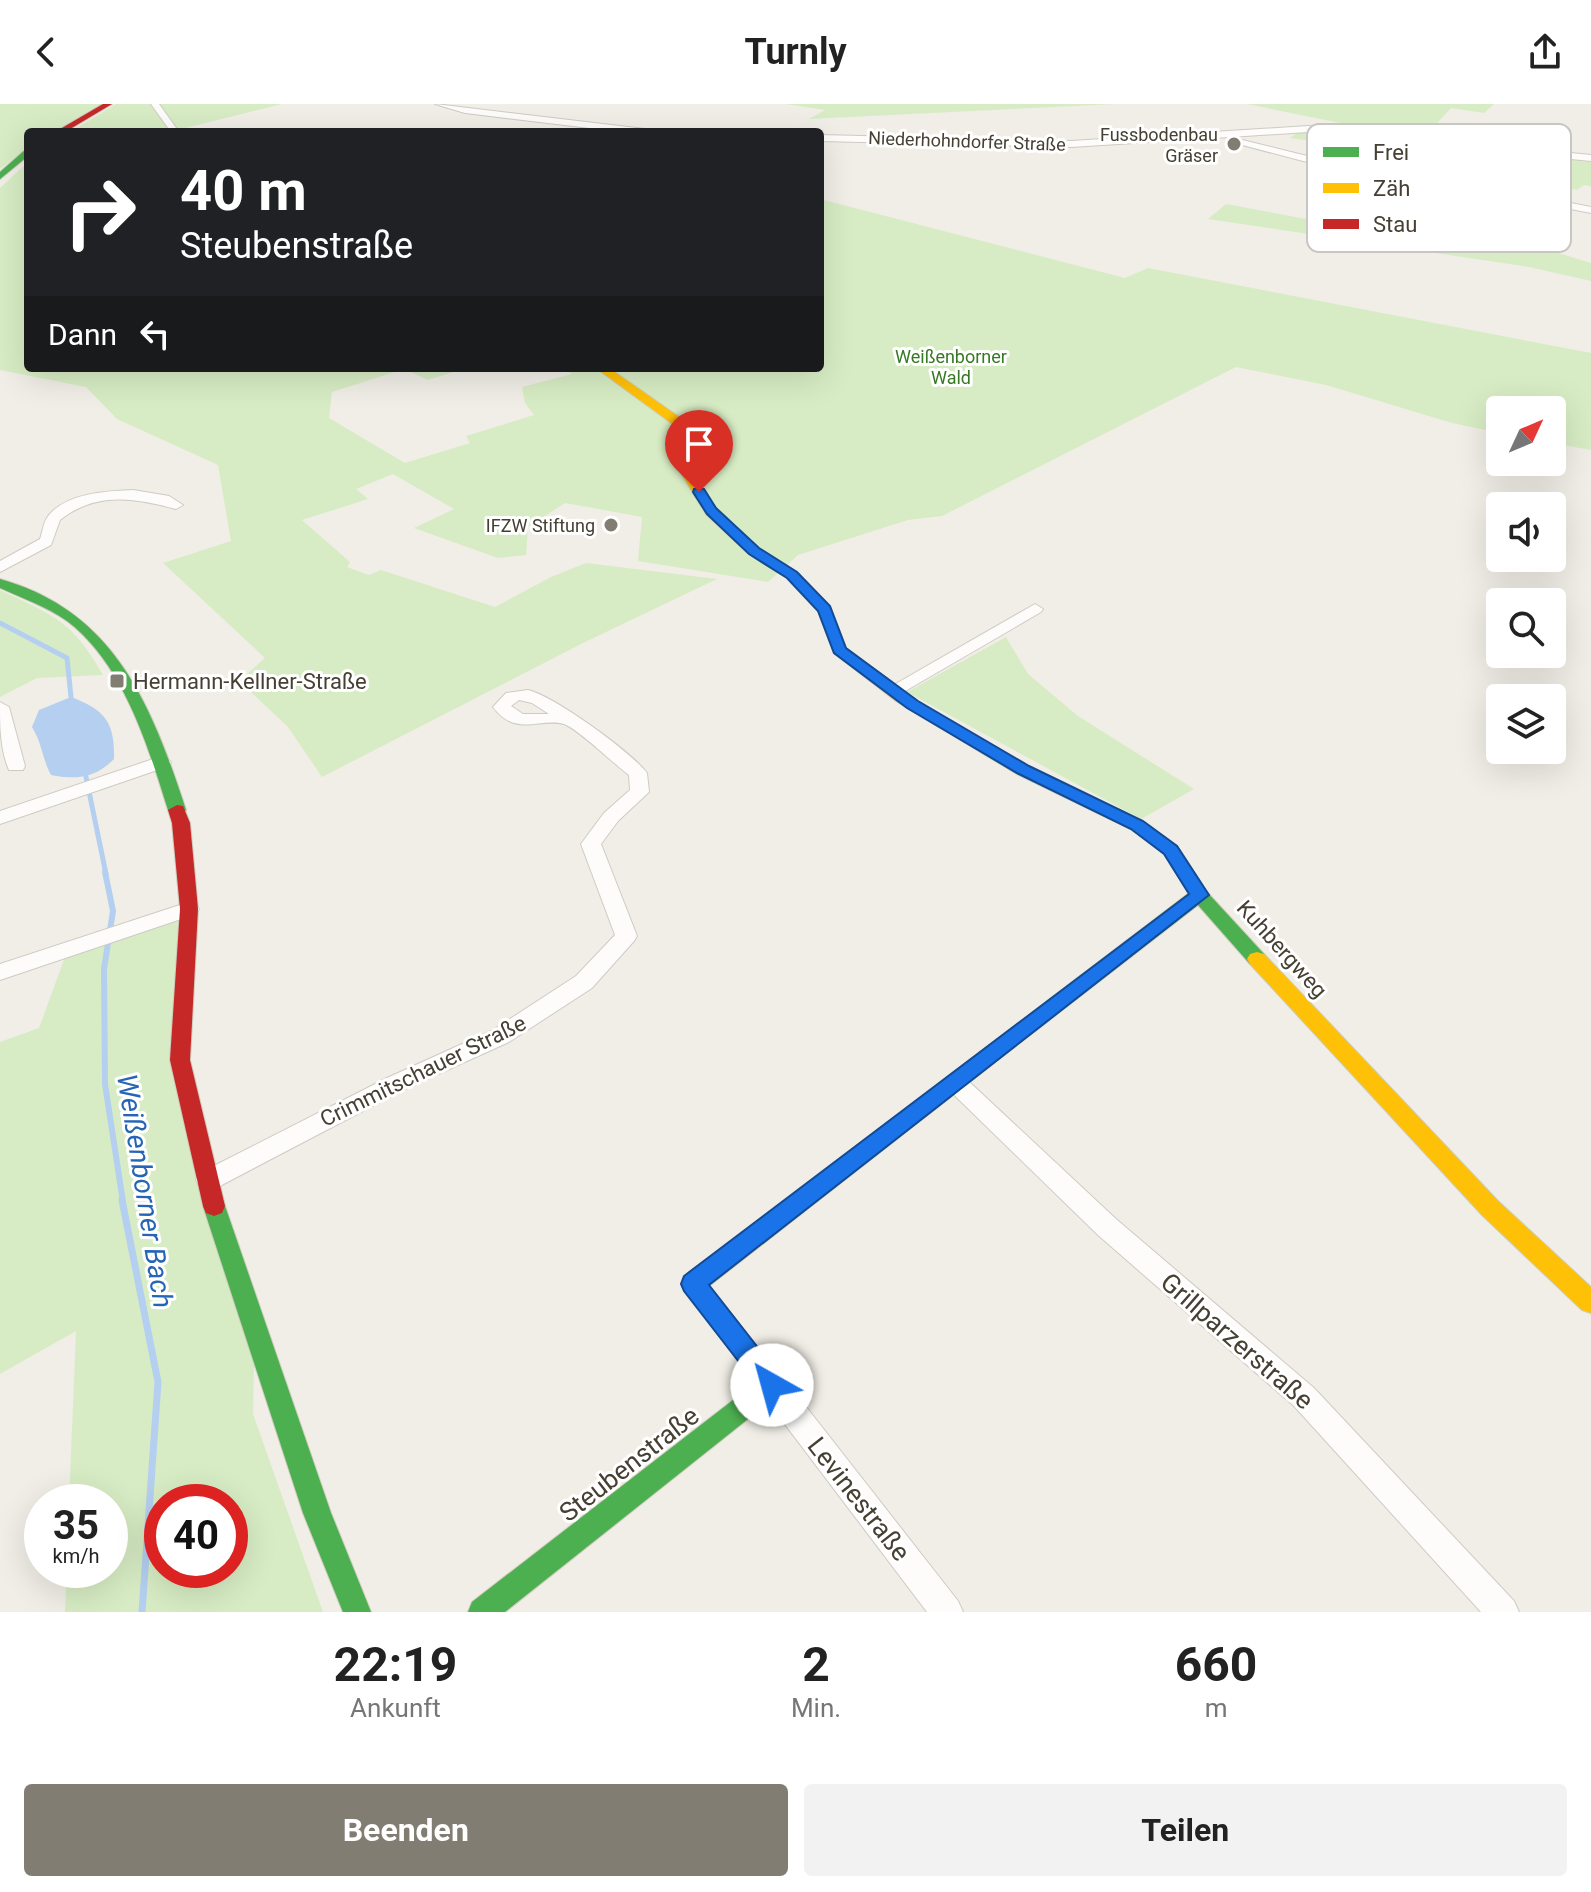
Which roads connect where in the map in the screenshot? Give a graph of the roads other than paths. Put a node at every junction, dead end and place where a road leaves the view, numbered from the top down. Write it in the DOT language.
graph roads {
  1 [pos="108,104"];
  2 [pos="155,104"];
  3 [pos="439,104"];
  4 [pos="66,128"];
  5 [pos="172,128"];
  6 [pos="611,128"];
  7 [pos="1307,129"];
  8 [pos="1214,136"];
  9 [pos="824,138"];
  10 [pos="24,155"];
  11 [pos="1571,156"];
  12 [pos="1591,158"];
  13 [pos="1307,159"];
  14 [pos="0,176"];
  15 [pos="1571,206"];
  16 [pos="1591,210"];
  17 [pos="608,372"];
  18 [pos="176,505"];
  19 [pos="0,567"];
  20 [pos="0,583"];
  21 [pos="1035,609"];
  22 [pos="894,690"];
  23 [pos="0,707"];
  24 [pos="565,719"];
  25 [pos="162,762"];
  26 [pos="16,766"];
  27 [pos="0,818"];
  28 [pos="1199,895"];
  29 [pos="189,909"];
  30 [pos="0,972"];
  31 [pos="956,1083"];
  32 [pos="209,1180"];
  33 [pos="1591,1302"];
  34 [pos="772,1385"];
  35 [pos="357,1612"];
  36 [pos="482,1612"];
  37 [pos="947,1612"];
  38 [pos="1503,1612"];
  1 -- 4 [label="street"];
  2 -- 5 [label="street"];
  3 -- 6 [label="street"];
  7 -- 8 [label="street, Niederhohndorfer Straße"];
  8 -- 9 [label="street, Niederhohndorfer Straße"];
  8 -- 13 [label="street"];
  10 -- 14 [label="street"];
  11 -- 12 [label="street, Niederhohndorfer Straße"];
  15 -- 16 [label="street"];
  17 -- 22 [label="street, Kuhbergweg"];
  18 -- 19 [label="street"];
  20 -- 25 [label="street"];
  21 -- 22 [label="street"];
  22 -- 28 [label="street, Kuhbergweg"];
  23 -- 26 [label="street"];
  24 -- 32 [label="street, Crimmitschauer Straße"];
  25 -- 27 [label="street"];
  25 -- 29 [label="street"];
  28 -- 31 [label="street"];
  28 -- 33 [label="street, Kuhbergweg"];
  29 -- 30 [label="street"];
  29 -- 32 [label="street"];
  31 -- 34 [label="street"];
  31 -- 38 [label="street, Grillparzerstraße"];
  32 -- 35 [label="street"];
  34 -- 36 [label="street, Steubenstraße"];
  34 -- 37 [label="street, Levinestraße"];
}
